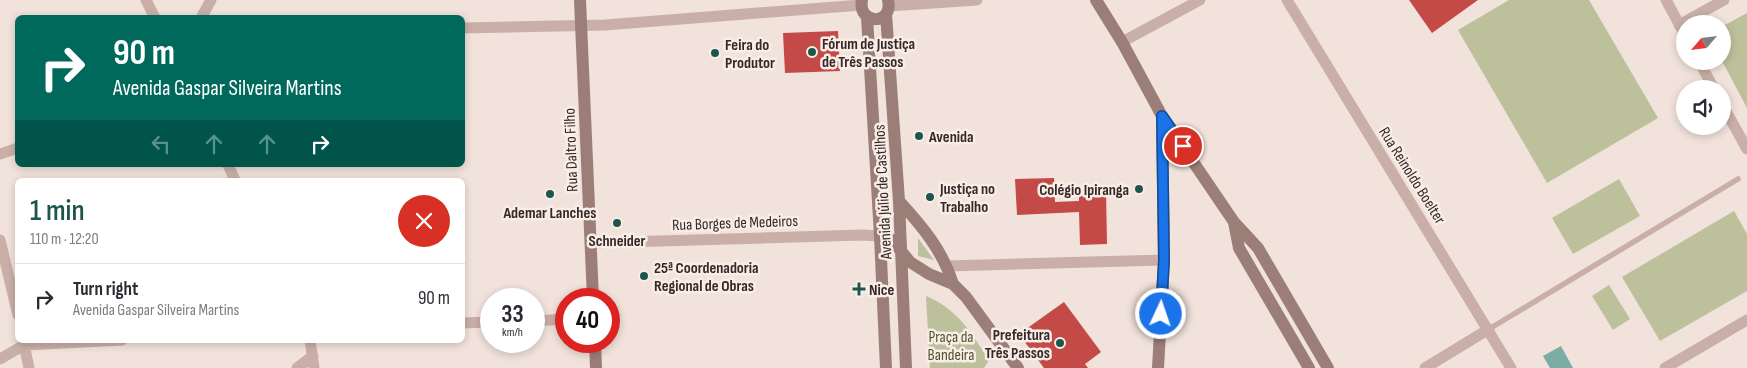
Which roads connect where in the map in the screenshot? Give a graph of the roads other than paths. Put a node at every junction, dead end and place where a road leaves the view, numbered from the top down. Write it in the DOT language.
graph roads {
  1 [pos="146,0"];
  2 [pos="211,0"];
  3 [pos="580,0"];
  4 [pos="977,0"];
  5 [pos="1096,0"];
  6 [pos="1200,0"];
  7 [pos="1287,0"];
  8 [pos="1666,0"];
  9 [pos="1724,0"];
  10 [pos="862,2"];
  11 [pos="888,7"];
  12 [pos="153,15"];
  13 [pos="203,15"];
  14 [pos="1697,15"];
  15 [pos="867,17"];
  16 [pos="1676,19"];
  17 [pos="582,26"];
  18 [pos="465,28"];
  19 [pos="1122,42"];
  20 [pos="1162,116"];
  21 [pos="1731,120"];
  22 [pos="15,149"];
  23 [pos="1747,149"];
  24 [pos="0,154"];
  25 [pos="1738,179"];
  26 [pos="899,201"];
  27 [pos="1234,222"];
  28 [pos="880,236"];
  29 [pos="0,240"];
  30 [pos="590,243"];
  31 [pos="901,250"];
  32 [pos="1164,260"];
  33 [pos="947,266"];
  34 [pos="953,284"];
  35 [pos="592,288"];
  36 [pos="15,302"];
  37 [pos="1747,320"];
  38 [pos="480,323"];
  39 [pos="465,324"];
  40 [pos="1489,329"];
  41 [pos="23,343"];
  42 [pos="24,343"];
  43 [pos="310,343"];
  44 [pos="595,353"];
  45 [pos="0,359"];
  46 [pos="313,362"];
  47 [pos="29,368"];
  48 [pos="297,368"];
  49 [pos="596,368"];
  50 [pos="886,368"];
  51 [pos="906,368"];
  52 [pos="1018,368"];
  53 [pos="1158,368"];
  54 [pos="1310,368"];
  55 [pos="1328,368"];
  56 [pos="1425,368"];
  57 [pos="1512,368"];
  58 [pos="1665,368"];
  1 -- 12 [label="street"];
  2 -- 13 [label="street"];
  3 -- 17 [label="street, Rua Daltro Filho"];
  4 -- 11 [label="street"];
  5 -- 19 [label="street"];
  6 -- 19 [label="street"];
  7 -- 40 [label="street, Rua Reinoldo Boelter"];
  8 -- 16 [label="street"];
  9 -- 14 [label="street"];
  10 -- 15 [label="street, Avenida Júlio de Castilhos"];
  10 -- 17 [label="street"];
  11 -- 15 [label="street"];
  11 -- 26 [label="street, Avenida Júlio de Castilhos"];
  15 -- 28 [label="street, Avenida Júlio de Castilhos"];
  17 -- 18 [label="street"];
  17 -- 30 [label="street, Rua Daltro Filho"];
  19 -- 20 [label="street"];
  20 -- 27 [label="street"];
  20 -- 32 [label="street"];
  21 -- 23 [label="street"];
  22 -- 24 [label="street"];
  25 -- 40 [label="lane"];
  26 -- 31 [label="street, Avenida Júlio de Castilhos"];
  26 -- 33 [label="street"];
  27 -- 54 [label="street"];
  27 -- 55 [label="street"];
  28 -- 30 [label="street, Rua Borges de Medeiros"];
  28 -- 31 [label="street"];
  28 -- 50 [label="street, Avenida Júlio de Castilhos"];
  29 -- 36 [label="street"];
  30 -- 35 [label="street, Rua Daltro Filho"];
  31 -- 34 [label="street"];
  31 -- 51 [label="street, Avenida Júlio de Castilhos"];
  32 -- 33 [label="street"];
  32 -- 53 [label="street"];
  33 -- 34 [label="street"];
  34 -- 52 [label="street"];
  37 -- 58 [label="street"];
  38 -- 39 [label="street"];
  40 -- 56 [label="street"];
  40 -- 57 [label="street, Rua Reinoldo Boelter"];
  41 -- 45 [label="street"];
  42 -- 47 [label="street"];
  43 -- 46 [label="street"];
  44 -- 49 [label="street"];
  46 -- 48 [label="street"];
}
